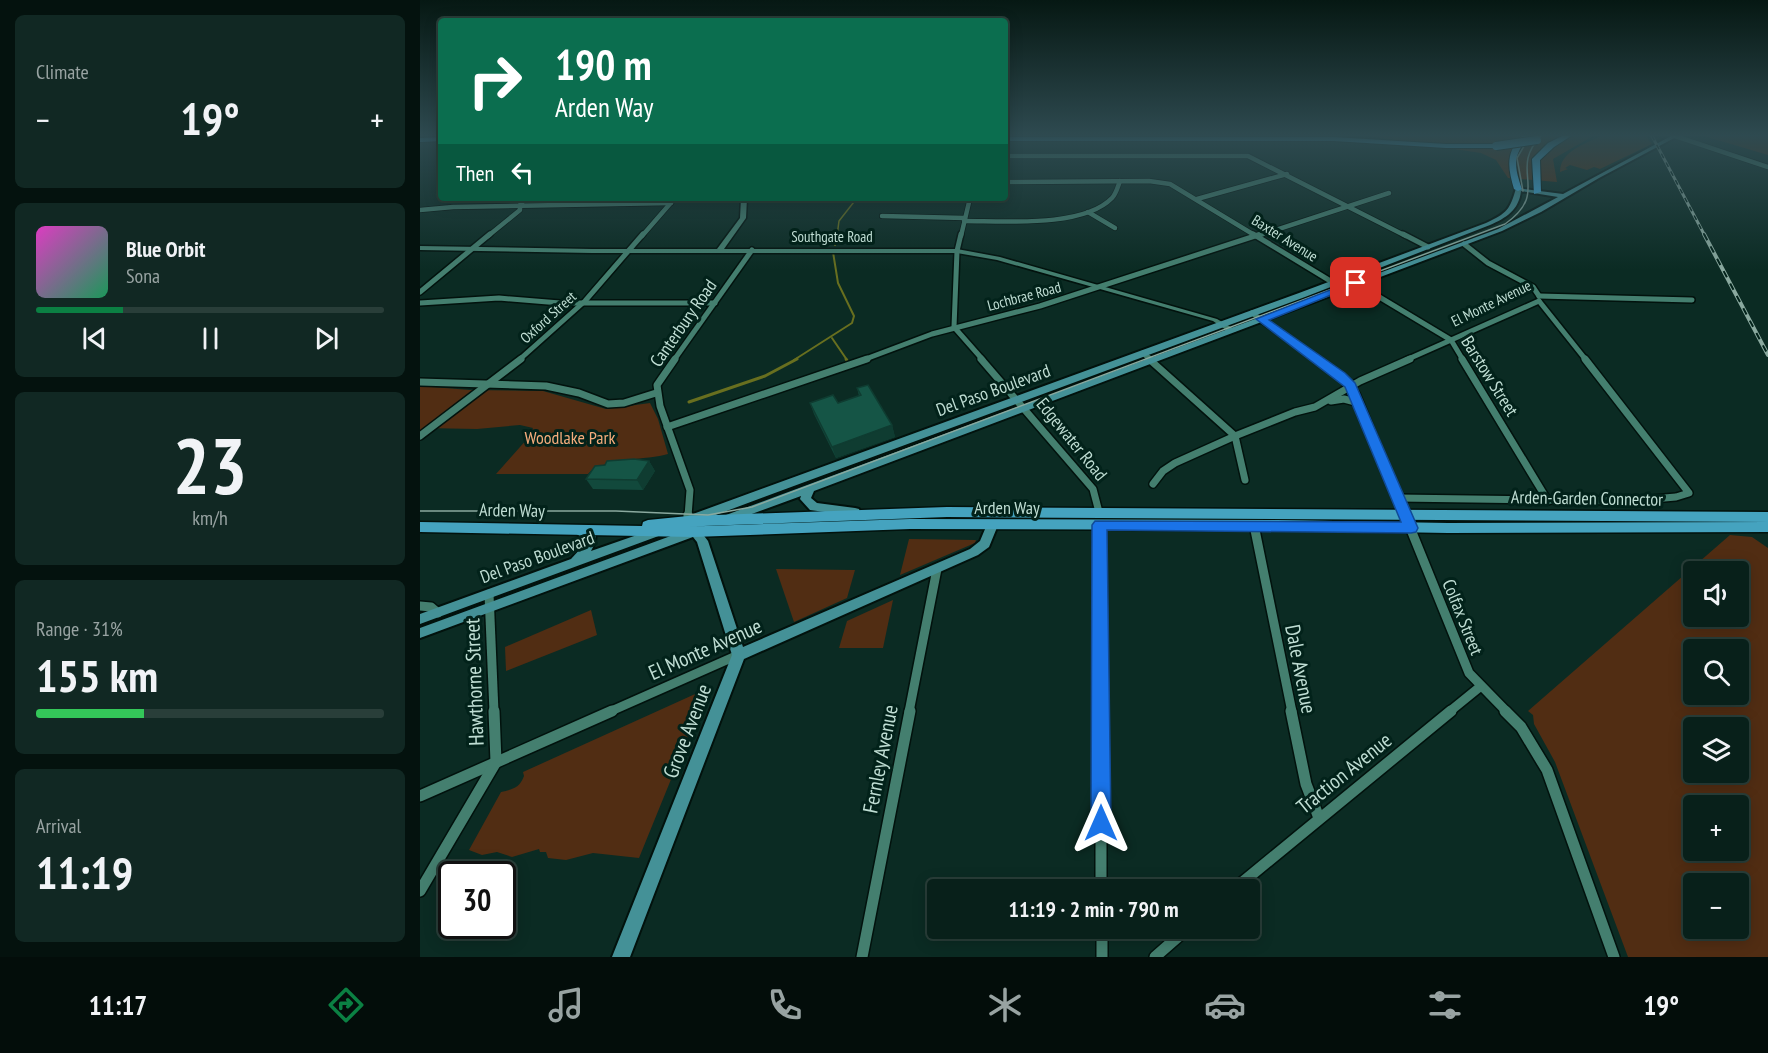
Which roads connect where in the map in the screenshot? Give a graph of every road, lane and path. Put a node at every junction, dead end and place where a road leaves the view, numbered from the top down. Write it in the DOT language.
graph roads {
  1 [pos="1120,181"];
  2 [pos="1263,181"];
  3 [pos="1300,181"];
  4 [pos="1516,181"];
  5 [pos="1535,181"];
  6 [pos="1592,181"];
  7 [pos="1008,182"];
  8 [pos="1518,189"];
  9 [pos="1389,194"];
  10 [pos="1536,195"];
  11 [pos="1563,196"];
  12 [pos="1197,199"];
  13 [pos="524,201"];
  14 [pos="651,201"];
  15 [pos="672,201"];
  16 [pos="744,201"];
  17 [pos="969,201"];
  18 [pos="1532,205"];
  19 [pos="1350,206"];
  20 [pos="520,207"];
  21 [pos="420,210"];
  22 [pos="1088,212"];
  23 [pos="882,216"];
  24 [pos="965,219"];
  25 [pos="1519,220"];
  26 [pos="1115,228"];
  27 [pos="1258,236"];
  28 [pos="1464,244"];
  29 [pos="1428,247"];
  30 [pos="420,248"];
  31 [pos="473,248"];
  32 [pos="632,250"];
  33 [pos="720,250"];
  34 [pos="752,250"];
  35 [pos="957,251"];
  36 [pos="1346,277"];
  37 [pos="1334,283"];
  38 [pos="1356,283"];
  39 [pos="1099,287"];
  40 [pos="1342,288"];
  41 [pos="420,292"];
  42 [pos="1539,298"];
  43 [pos="1692,300"];
  44 [pos="420,303"];
  45 [pos="583,303"];
  46 [pos="715,303"];
  47 [pos="1252,313"];
  48 [pos="1261,319"];
  49 [pos="1224,324"];
  50 [pos="954,327"];
  51 [pos="1232,330"];
  52 [pos="1451,340"];
  53 [pos="1143,353"];
  54 [pos="1151,360"];
  55 [pos="420,382"];
  56 [pos="488,385"];
  57 [pos="1351,386"];
  58 [pos="657,393"];
  59 [pos="1359,403"];
  60 [pos="1020,404"];
  61 [pos="1320,405"];
  62 [pos="667,426"];
  63 [pos="420,436"];
  64 [pos="1235,436"];
  65 [pos="1245,480"];
  66 [pos="1153,484"];
  67 [pos="809,489"];
  68 [pos="1398,498"];
  69 [pos="1548,501"];
  70 [pos="919,512"];
  71 [pos="861,513"];
  72 [pos="1406,515"];
  73 [pos="1768,517"];
  74 [pos="1099,518"];
  75 [pos="728,519"];
  76 [pos="1651,522"];
  77 [pos="992,525"];
  78 [pos="1254,525"];
  79 [pos="691,526"];
  80 [pos="420,527"];
  81 [pos="1768,527"];
  82 [pos="1411,528"];
  83 [pos="603,529"];
  84 [pos="579,530"];
  85 [pos="660,532"];
  86 [pos="574,563"];
  87 [pos="937,568"];
  88 [pos="489,600"];
  89 [pos="420,606"];
  90 [pos="438,612"];
  91 [pos="420,619"];
  92 [pos="420,633"];
  93 [pos="739,655"];
  94 [pos="1481,686"];
  95 [pos="496,762"];
  96 [pos="420,796"];
  97 [pos="1319,818"];
  98 [pos="1101,879"];
  99 [pos="1246,879"];
  100 [pos="420,891"];
  101 [pos="1101,939"];
  102 [pos="1175,939"];
  103 [pos="621,957"];
  104 [pos="862,957"];
  105 [pos="1102,957"];
  106 [pos="1155,957"];
  107 [pos="1614,957"];
  1 -- 7 [label="street, Baxter Avenue"];
  1 -- 12 [label="street, Baxter Avenue"];
  1 -- 22 [label="street"];
  2 -- 12 [label="street"];
  3 -- 19 [label="street"];
  4 -- 8 [label="highway"];
  5 -- 10 [label="highway"];
  6 -- 11 [label="main road, Del Paso Boulevard"];
  8 -- 10 [label="main road"];
  8 -- 29 [label="main road, Del Paso Boulevard"];
  9 -- 19 [label="street, Lochbrae Road"];
  10 -- 11 [label="main road"];
  11 -- 25 [label="main road, Del Paso Boulevard"];
  12 -- 27 [label="street, Baxter Avenue"];
  13 -- 20 [label="street"];
  14 -- 20 [label="street"];
  15 -- 32 [label="street, Oxford Street"];
  16 -- 33 [label="street"];
  17 -- 24 [label="street"];
  18 -- 25 [label="main road"];
  19 -- 27 [label="street, Lochbrae Road"];
  19 -- 29 [label="street"];
  20 -- 21 [label="street"];
  20 -- 31 [label="street"];
  22 -- 24 [label="street"];
  22 -- 26 [label="street"];
  23 -- 24 [label="street"];
  24 -- 35 [label="street"];
  25 -- 28 [label="main road, Del Paso Boulevard"];
  27 -- 37 [label="street, Baxter Avenue"];
  27 -- 39 [label="street, Lochbrae Road"];
  28 -- 38 [label="main road, Del Paso Boulevard"];
  28 -- 42 [label="street"];
  29 -- 36 [label="main road, Del Paso Boulevard"];
  30 -- 31 [label="street, Southgate Road"];
  31 -- 32 [label="street, Southgate Road"];
  31 -- 41 [label="street"];
  32 -- 33 [label="street, Southgate Road"];
  32 -- 45 [label="street, Oxford Street"];
  33 -- 34 [label="street, Southgate Road"];
  34 -- 35 [label="street, Southgate Road"];
  34 -- 46 [label="street, Canterbury Road"];
  35 -- 39 [label="street, Southgate Road"];
  35 -- 50 [label="street"];
  36 -- 37 [label="main road, Del Paso Boulevard"];
  36 -- 38 [label="street, Barstow Street"];
  37 -- 40 [label="street, Baxter Avenue"];
  37 -- 47 [label="main road, Del Paso Boulevard"];
  38 -- 40 [label="main road, Del Paso Boulevard"];
  38 -- 52 [label="street, Barstow Street"];
  39 -- 49 [label="street, Southgate Road"];
  39 -- 50 [label="street, Lochbrae Road"];
  40 -- 48 [label="main road, Del Paso Boulevard"];
  42 -- 43 [label="street, El Monte Avenue"];
  42 -- 52 [label="street, El Monte Avenue"];
  42 -- 69 [label="street"];
  44 -- 45 [label="street"];
  45 -- 46 [label="street"];
  45 -- 56 [label="street, Oxford Street"];
  46 -- 58 [label="street, Canterbury Road"];
  47 -- 48 [label="street, Colfax Street"];
  47 -- 49 [label="main road, Del Paso Boulevard"];
  48 -- 51 [label="main road, Del Paso Boulevard"];
  48 -- 57 [label="street, Colfax Street"];
  49 -- 51 [label="street, Southgate Road"];
  49 -- 53 [label="main road, Del Paso Boulevard"];
  50 -- 60 [label="street, Edgewater Road"];
  50 -- 62 [label="street, Lochbrae Road"];
  51 -- 54 [label="main road, Del Paso Boulevard"];
  52 -- 57 [label="street, El Monte Avenue"];
  52 -- 69 [label="street, Barstow Street"];
  53 -- 54 [label="street"];
  53 -- 60 [label="main road, Del Paso Boulevard"];
  54 -- 60 [label="main road, Del Paso Boulevard"];
  54 -- 64 [label="street"];
  55 -- 56 [label="street"];
  56 -- 58 [label="street"];
  56 -- 63 [label="street, Oxford Street"];
  57 -- 59 [label="street, Colfax Street"];
  57 -- 61 [label="street, El Monte Avenue"];
  58 -- 62 [label="street, Canterbury Road"];
  59 -- 61 [label="street, El Monte Avenue"];
  59 -- 68 [label="street, Colfax Street"];
  60 -- 67 [label="main road, Del Paso Boulevard"];
  60 -- 74 [label="street, Edgewater Road"];
  60 -- 79 [label="main road, Del Paso Boulevard"];
  61 -- 64 [label="street, El Monte Avenue"];
  62 -- 79 [label="street, Canterbury Road"];
  64 -- 65 [label="street"];
  64 -- 66 [label="street, El Monte Avenue"];
  67 -- 71 [label="main road"];
  67 -- 75 [label="main road, Del Paso Boulevard"];
  68 -- 69 [label="street"];
  68 -- 72 [label="street, Colfax Street"];
  70 -- 71 [label="main road, Arden Way"];
  70 -- 74 [label="main road, Arden Way"];
  70 -- 77 [label="main road"];
  71 -- 75 [label="main road, Arden Way"];
  72 -- 74 [label="main road, Arden Way"];
  72 -- 76 [label="main road, Arden-Garden Connector"];
  72 -- 82 [label="street, Colfax Street"];
  73 -- 76 [label="main road, Arden-Garden Connector"];
  74 -- 77 [label="main road, Arden Way"];
  74 -- 78 [label="main road, Arden Way"];
  74 -- 98 [label="street, Edgewater Road"];
  75 -- 79 [label="main road, Arden Way"];
  76 -- 81 [label="main road, Arden-Garden Connector"];
  76 -- 82 [label="main road, Arden-Garden Connector"];
  77 -- 79 [label="main road, Arden Way"];
  77 -- 87 [label="main road, El Monte Avenue"];
  78 -- 82 [label="main road, Arden Way"];
  78 -- 97 [label="street, Dale Avenue"];
  79 -- 83 [label="main road, Arden Way"];
  79 -- 85 [label="main road, Arden Way"];
  79 -- 88 [label="main road, Del Paso Boulevard"];
  79 -- 93 [label="main road"];
  80 -- 84 [label="main road, Arden Way"];
  82 -- 94 [label="street, Colfax Street"];
  83 -- 84 [label="main road, Arden Way"];
  83 -- 85 [label="main road, Arden Way"];
  84 -- 86 [label="main road"];
  85 -- 86 [label="main road, Del Paso Boulevard"];
  86 -- 88 [label="main road, Del Paso Boulevard"];
  87 -- 93 [label="main road, El Monte Avenue"];
  87 -- 104 [label="street, Fernley Avenue"];
  88 -- 90 [label="main road, Del Paso Boulevard"];
  88 -- 92 [label="main road, Del Paso Boulevard"];
  88 -- 95 [label="street, Hawthorne Street"];
  89 -- 90 [label="street"];
  90 -- 91 [label="main road, Del Paso Boulevard"];
  93 -- 95 [label="street, El Monte Avenue"];
  93 -- 103 [label="main road, Grove Avenue"];
  94 -- 97 [label="street, Traction Avenue"];
  94 -- 107 [label="street, Colfax Street"];
  95 -- 96 [label="street, El Monte Avenue"];
  95 -- 100 [label="street, Hawthorne Street"];
  97 -- 99 [label="street, Traction Avenue"];
  101 -- 105 [label="street"];
  102 -- 106 [label="street"];
}
